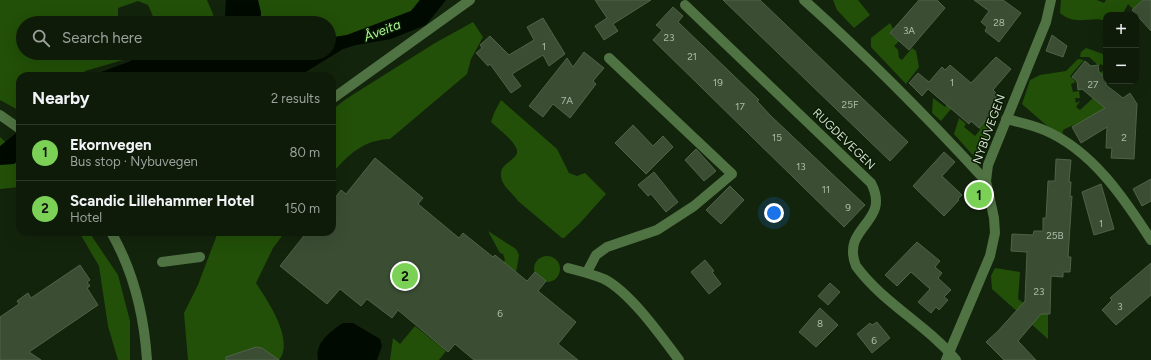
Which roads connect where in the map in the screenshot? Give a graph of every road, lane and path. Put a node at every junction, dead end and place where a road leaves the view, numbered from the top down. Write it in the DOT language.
graph roads {
  1 [pos="470,0"];
  2 [pos="804,0"];
  3 [pos="1051,0"];
  4 [pos="685,5"];
  5 [pos="609,58"];
  6 [pos="336,96"];
  7 [pos="0,115"];
  8 [pos="1006,119"];
  9 [pos="16,126"];
  10 [pos="986,180"];
  11 [pos="116,236"];
  12 [pos="1151,240"];
  13 [pos="200,257"];
  14 [pos="162,262"];
  15 [pos="568,268"];
  16 [pos="587,272"];
  17 [pos="950,357"];
  18 [pos="147,360"];
  19 [pos="679,360"];
  1 -- 6 [label="street"];
  2 -- 10 [label="street"];
  3 -- 8 [label="street, NYBUVEGEN"];
  4 -- 17 [label="street, RUGDEVEGEN"];
  5 -- 16 [label="street"];
  7 -- 9 [label="street"];
  8 -- 10 [label="street, NYBUVEGEN"];
  8 -- 12 [label="street"];
  10 -- 17 [label="street, NYBUVEGEN"];
  11 -- 18 [label="street"];
  13 -- 14 [label="street"];
  15 -- 16 [label="street"];
  16 -- 19 [label="street"];
}
